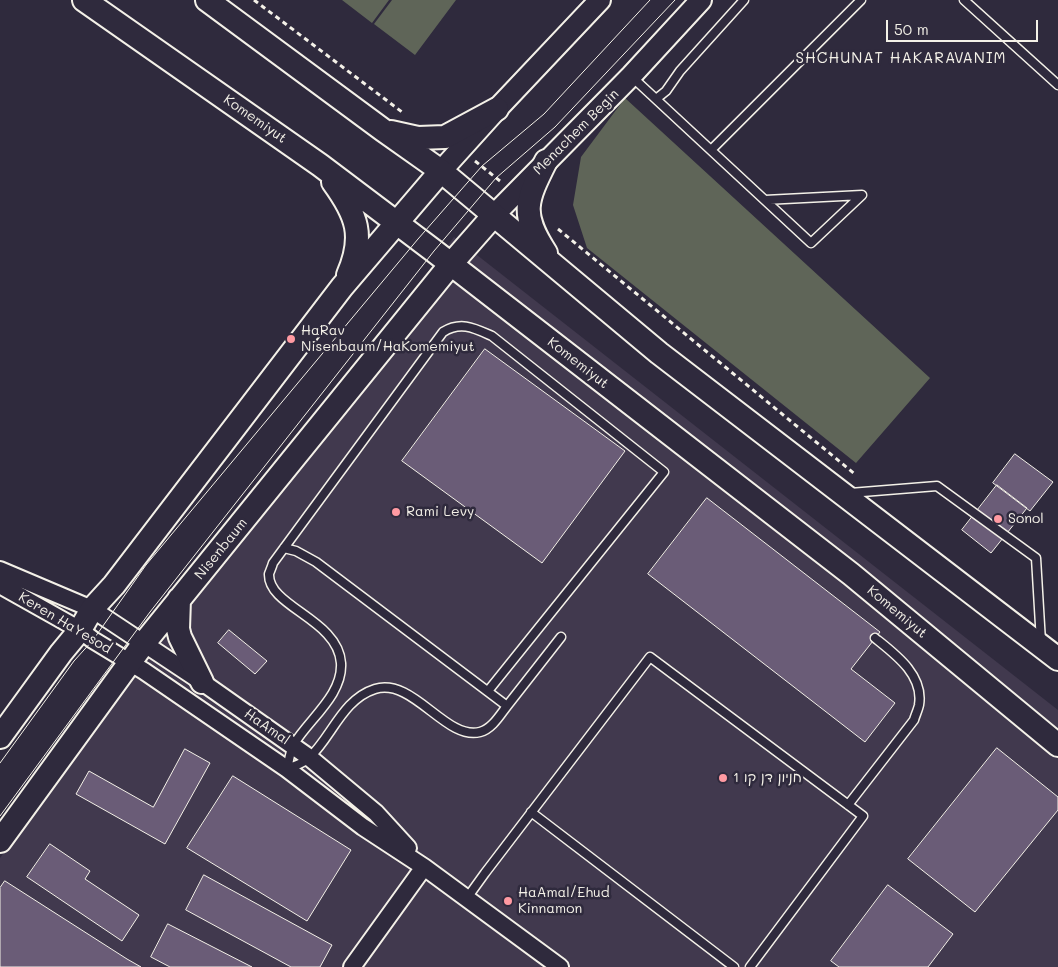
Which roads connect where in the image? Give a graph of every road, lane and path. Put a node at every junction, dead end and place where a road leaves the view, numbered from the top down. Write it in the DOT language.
graph roads {
  1 [pos="84,0"];
  2 [pos="208,0"];
  3 [pos="254,0"];
  4 [pos="600,0"];
  5 [pos="701,0"];
  6 [pos="744,0"];
  7 [pos="860,0"];
  8 [pos="964,0"];
  9 [pos="631,76"];
  10 [pos="1058,85"];
  11 [pos="656,99"];
  12 [pos="497,108"];
  13 [pos="404,113"];
  14 [pos="383,130"];
  15 [pos="461,149"];
  16 [pos="711,150"];
  17 [pos="546,162"];
  18 [pos="320,165"];
  19 [pos="441,171"];
  20 [pos="521,199"];
  21 [pos="765,200"];
  22 [pos="494,215"];
  23 [pos="396,222"];
  24 [pos="451,264"];
  25 [pos="557,268"];
  26 [pos="342,287"];
  27 [pos="876,491"];
  28 [pos="843,494"];
  29 [pos="284,548"];
  30 [pos="0,570"];
  31 [pos="0,585"];
  32 [pos="180,599"];
  33 [pos="92,609"];
  34 [pos="80,630"];
  35 [pos="561,637"];
  36 [pos="876,638"];
  37 [pos="144,643"];
  38 [pos="1050,653"];
  39 [pos="130,662"];
  40 [pos="202,682"];
  41 [pos="488,691"];
  42 [pos="507,706"];
  43 [pos="0,737"];
  44 [pos="293,745"];
  45 [pos="1058,745"];
  46 [pos="310,758"];
  47 [pos="287,769"];
  48 [pos="848,805"];
  49 [pos="531,812"];
  50 [pos="0,841"];
  51 [pos="424,867"];
  52 [pos="467,898"];
  53 [pos="352,967"];
  54 [pos="560,967"];
  55 [pos="734,967"];
  56 [pos="750,967"];
  1 -- 18 [label="main road, Komemiyut"];
  2 -- 14 [label="main road"];
  3 -- 13 [label="path"];
  4 -- 12 [label="street"];
  5 -- 9 [label="street, Menachem Begin"];
  6 -- 11 [label="lane"];
  7 -- 16 [label="lane"];
  8 -- 10 [label="lane"];
  9 -- 11 [label="lane"];
  9 -- 17 [label="street, Menachem Begin"];
  11 -- 16 [label="lane"];
  12 -- 14 [label="main road"];
  12 -- 15 [label="street"];
  14 -- 19 [label="main road"];
  15 -- 19 [label="street"];
  15 -- 20 [label="path"];
  16 -- 21 [label="lane"];
  17 -- 20 [label="main road"];
  18 -- 23 [label="main road, Komemiyut"];
  18 -- 26 [label="main road"];
  19 -- 22 [label="main road"];
  19 -- 23 [label="main road"];
  20 -- 22 [label="street"];
  20 -- 25 [label="main road"];
  20 -- 27 [label="path"];
  21 -- 21 [label="lane"];
  22 -- 24 [label="main road"];
  22 -- 25 [label="main road"];
  23 -- 24 [label="main road, Komemiyut"];
  23 -- 26 [label="main road"];
  24 -- 32 [label="main road, Nisenbaum"];
  24 -- 45 [label="main road, Komemiyut"];
  25 -- 28 [label="main road"];
  26 -- 33 [label="main road"];
  27 -- 28 [label="lane"];
  27 -- 38 [label="lane"];
  28 -- 38 [label="main road"];
  29 -- 41 [label="lane"];
  29 -- 41 [label="lane"];
  29 -- 44 [label="lane"];
  30 -- 33 [label="street, Keren HaYesod"];
  31 -- 34 [label="street, Keren HaYesod"];
  32 -- 37 [label="main road, Nisenbaum"];
  32 -- 40 [label="main road"];
  33 -- 34 [label="main road"];
  33 -- 37 [label="street, HaAmal"];
  34 -- 39 [label="street, Keren HaYesod"];
  34 -- 43 [label="main road"];
  35 -- 42 [label="lane"];
  36 -- 48 [label="lane"];
  37 -- 39 [label="main road, Nisenbaum"];
  37 -- 40 [label="street, HaAmal"];
  39 -- 47 [label="street, HaAmal"];
  39 -- 50 [label="main road, Nisenbaum"];
  40 -- 44 [label="street, HaAmal"];
  41 -- 42 [label="lane"];
  42 -- 46 [label="lane"];
  44 -- 46 [label="street, HaAmal"];
  44 -- 47 [label="lane"];
  46 -- 47 [label="lane"];
  46 -- 51 [label="street, HaAmal"];
  47 -- 51 [label="street, HaAmal"];
  48 -- 49 [label="lane"];
  48 -- 56 [label="lane"];
  49 -- 52 [label="lane"];
  49 -- 55 [label="lane"];
  51 -- 52 [label="street, HaAmal"];
  51 -- 53 [label="street"];
  52 -- 54 [label="street, HaAmal"];
}
